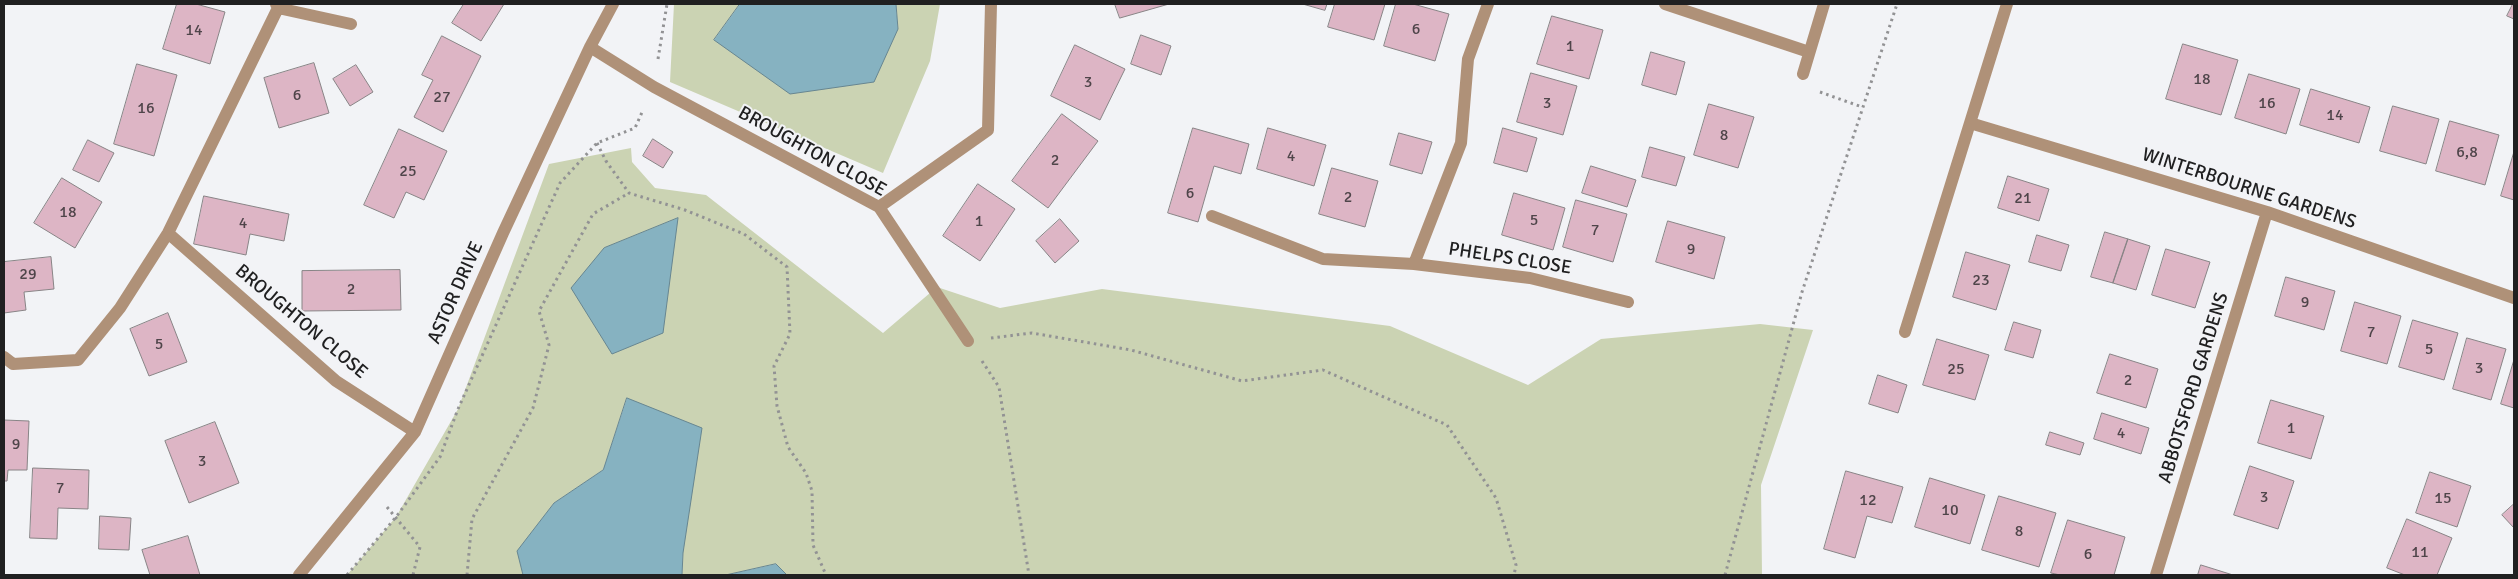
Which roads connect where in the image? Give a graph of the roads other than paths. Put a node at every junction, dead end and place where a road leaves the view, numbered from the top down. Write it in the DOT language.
graph roads {
  1 [pos="613,4"];
  2 [pos="991,4"];
  3 [pos="1488,4"];
  4 [pos="1665,4"];
  5 [pos="1824,4"];
  6 [pos="2008,4"];
  7 [pos="277,6"];
  8 [pos="351,24"];
  9 [pos="590,47"];
  10 [pos="1809,52"];
  11 [pos="1803,74"];
  12 [pos="1970,123"];
  13 [pos="879,207"];
  14 [pos="2267,212"];
  15 [pos="1212,216"];
  16 [pos="168,233"];
  17 [pos="1414,264"];
  18 [pos="2514,298"];
  19 [pos="1628,302"];
  20 [pos="1905,332"];
  21 [pos="968,341"];
  22 [pos="4,357"];
  23 [pos="415,432"];
  24 [pos="299,575"];
  25 [pos="2156,575"];
  1 -- 9 [label="street, ASTOR DRIVE"];
  2 -- 13 [label="street"];
  3 -- 17 [label="street, PHELPS CLOSE"];
  4 -- 10 [label="street"];
  5 -- 10 [label="street"];
  6 -- 12 [label="street"];
  7 -- 8 [label="street"];
  7 -- 16 [label="street"];
  9 -- 13 [label="street, BROUGHTON CLOSE"];
  9 -- 23 [label="street, ASTOR DRIVE"];
  10 -- 11 [label="street"];
  12 -- 14 [label="street, WINTERBOURNE GARDENS"];
  12 -- 20 [label="street"];
  13 -- 21 [label="street, BROUGHTON CLOSE"];
  14 -- 18 [label="street, WINTERBOURNE GARDENS"];
  14 -- 25 [label="street, ABBOTSFORD GARDENS"];
  15 -- 17 [label="street, PHELPS CLOSE"];
  16 -- 22 [label="street"];
  16 -- 23 [label="street, BROUGHTON CLOSE"];
  17 -- 19 [label="street, PHELPS CLOSE"];
  23 -- 24 [label="street, ASTOR DRIVE"];
}
